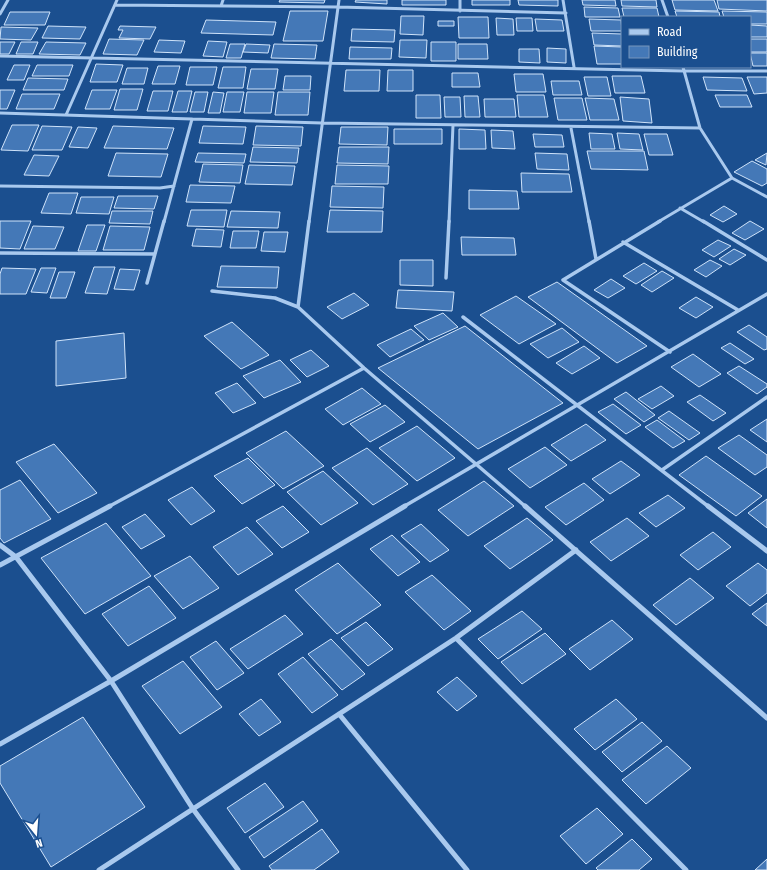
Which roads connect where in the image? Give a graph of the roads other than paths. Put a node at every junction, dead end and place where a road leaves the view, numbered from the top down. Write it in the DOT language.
graph roads {
  1 [pos="8,0"];
  2 [pos="117,0"];
  3 [pos="223,0"];
  4 [pos="339,0"];
  5 [pos="460,0"];
  6 [pos="563,0"];
  7 [pos="662,0"];
  8 [pos="115,5"];
  9 [pos="221,6"];
  10 [pos="338,7"];
  11 [pos="460,10"];
  12 [pos="566,13"];
  13 [pos="0,14"];
  14 [pos="668,16"];
  15 [pos="0,56"];
  16 [pos="92,57"];
  17 [pos="330,62"];
  18 [pos="574,67"];
  19 [pos="621,68"];
  20 [pos="628,68"];
  21 [pos="683,69"];
  22 [pos="767,71"];
  23 [pos="0,113"];
  24 [pos="66,115"];
  25 [pos="192,119"];
  26 [pos="322,123"];
  27 [pos="453,125"];
  28 [pos="571,128"];
  29 [pos="700,128"];
  30 [pos="732,178"];
  31 [pos="0,186"];
  32 [pos="174,186"];
  33 [pos="767,197"];
  34 [pos="680,208"];
  35 [pos="624,242"];
  36 [pos="0,253"];
  37 [pos="155,254"];
  38 [pos="596,259"];
  39 [pos="767,260"];
  40 [pos="446,278"];
  41 [pos="147,284"];
  42 [pos="212,291"];
  43 [pos="767,294"];
  44 [pos="298,307"];
  45 [pos="738,310"];
  46 [pos="463,317"];
  47 [pos="670,352"];
  48 [pos="364,368"];
  49 [pos="766,399"];
  50 [pos="578,405"];
  51 [pos="476,463"];
  52 [pos="662,470"];
  53 [pos="0,545"];
  54 [pos="576,550"];
  55 [pos="767,551"];
  56 [pos="16,557"];
  57 [pos="0,565"];
  58 [pos="456,638"];
  59 [pos="111,681"];
  60 [pos="339,714"];
  61 [pos="767,718"];
  62 [pos="0,744"];
  63 [pos="193,809"];
  64 [pos="99,870"];
  65 [pos="238,870"];
  66 [pos="467,870"];
  67 [pos="686,870"];
  1 -- 13 [label="street"];
  2 -- 8 [label="street"];
  3 -- 9 [label="street"];
  4 -- 10 [label="street"];
  5 -- 11 [label="street"];
  6 -- 12 [label="street"];
  7 -- 14 [label="street"];
  8 -- 9 [label="street"];
  8 -- 16 [label="street"];
  9 -- 10 [label="street"];
  10 -- 11 [label="street"];
  10 -- 17 [label="street"];
  11 -- 12 [label="street"];
  12 -- 18 [label="street"];
  15 -- 16 [label="street"];
  16 -- 17 [label="street"];
  16 -- 24 [label="street"];
  17 -- 18 [label="street"];
  17 -- 26 [label="street"];
  18 -- 19 [label="street"];
  20 -- 21 [label="street"];
  21 -- 22 [label="street"];
  21 -- 29 [label="street"];
  23 -- 24 [label="street"];
  24 -- 25 [label="street"];
  25 -- 26 [label="street"];
  25 -- 32 [label="street"];
  26 -- 27 [label="street"];
  26 -- 44 [label="street"];
  27 -- 28 [label="street"];
  27 -- 40 [label="street"];
  28 -- 29 [label="street"];
  28 -- 38 [label="street"];
  29 -- 30 [label="street"];
  30 -- 33 [label="street"];
  30 -- 34 [label="street"];
  31 -- 32 [label="street"];
  32 -- 37 [label="street"];
  34 -- 35 [label="street"];
  34 -- 39 [label="street"];
  35 -- 38 [label="street"];
  35 -- 45 [label="street"];
  36 -- 37 [label="street"];
  37 -- 41 [label="street"];
  38 -- 47 [label="street"];
  42 -- 44 [label="street"];
  43 -- 45 [label="street"];
  44 -- 48 [label="street"];
  45 -- 47 [label="street"];
  46 -- 50 [label="street"];
  47 -- 50 [label="street"];
  48 -- 51 [label="street"];
  48 -- 56 [label="street"];
  49 -- 52 [label="street"];
  50 -- 51 [label="street"];
  50 -- 52 [label="street"];
  51 -- 54 [label="street"];
  51 -- 59 [label="street"];
  52 -- 55 [label="street"];
  53 -- 56 [label="street"];
  54 -- 58 [label="street"];
  54 -- 61 [label="street"];
  56 -- 57 [label="street"];
  56 -- 59 [label="street"];
  58 -- 60 [label="street"];
  58 -- 67 [label="street"];
  59 -- 62 [label="street"];
  59 -- 63 [label="street"];
  60 -- 63 [label="street"];
  60 -- 66 [label="street"];
  63 -- 64 [label="street"];
  63 -- 65 [label="street"];
}
